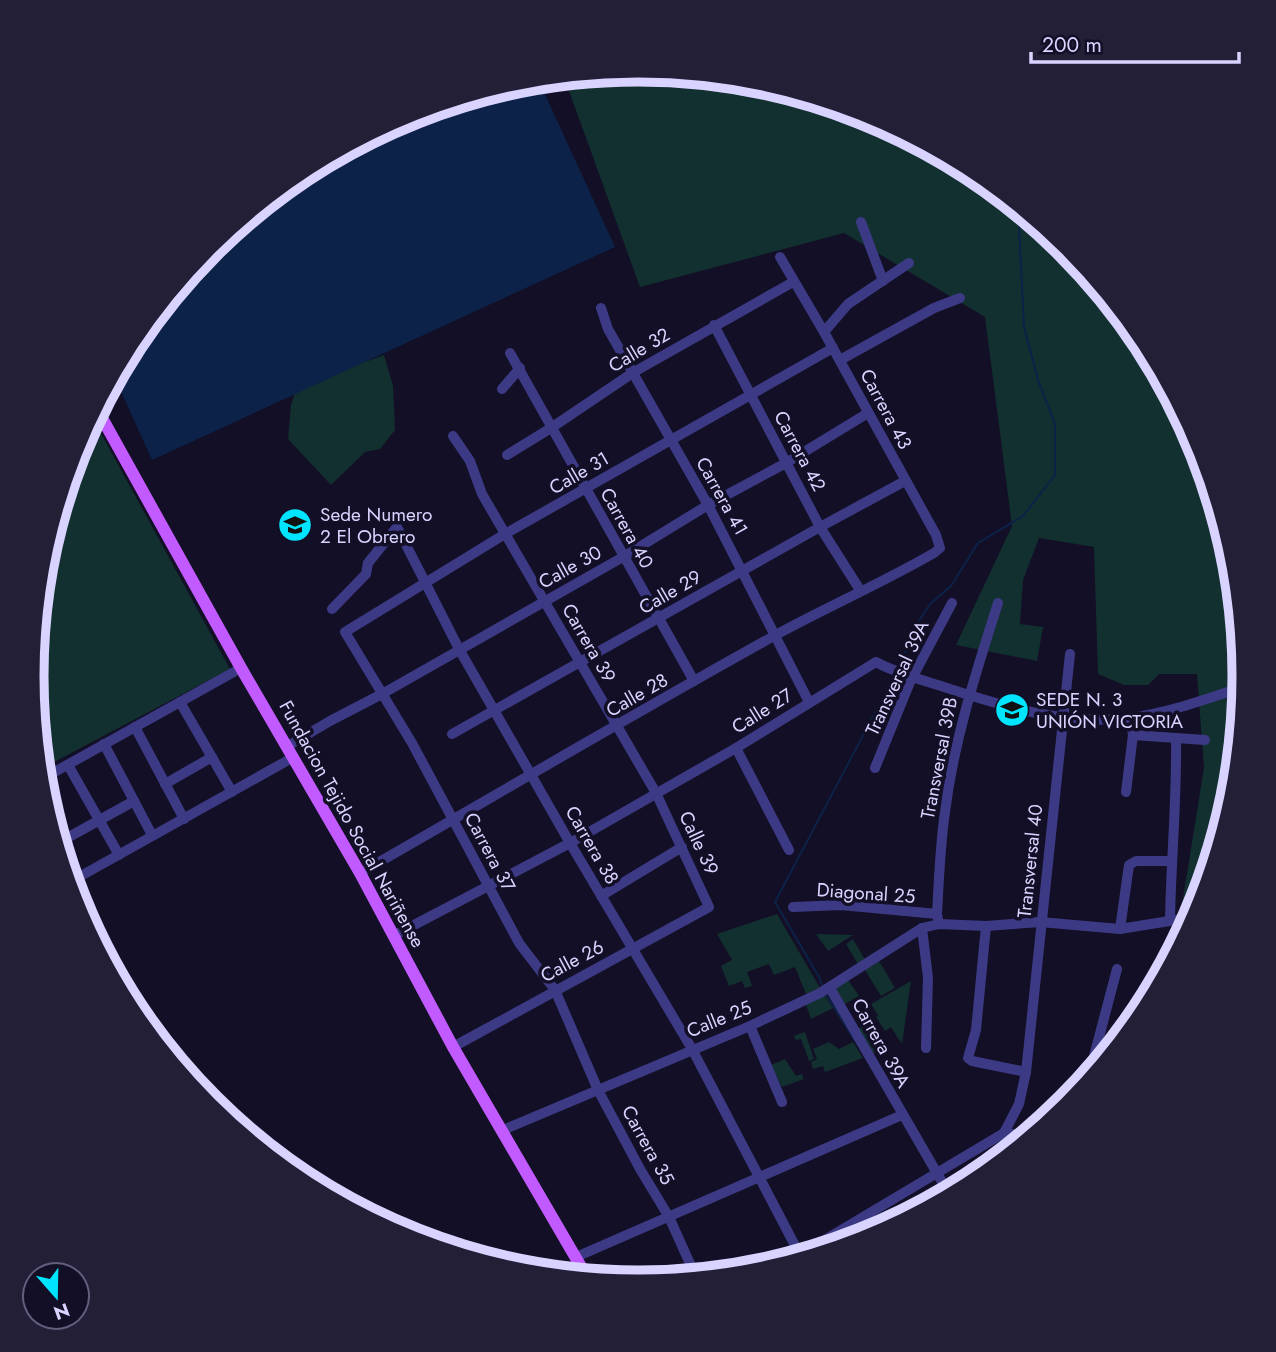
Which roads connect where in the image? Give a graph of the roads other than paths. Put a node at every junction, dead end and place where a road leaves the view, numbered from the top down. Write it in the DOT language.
graph roads {
  1 [pos="861,222"];
  2 [pos="780,257"];
  3 [pos="909,263"];
  4 [pos="883,281"];
  5 [pos="793,282"];
  6 [pos="960,298"];
  7 [pos="601,308"];
  8 [pos="714,325"];
  9 [pos="824,332"];
  10 [pos="833,348"];
  11 [pos="510,353"];
  12 [pos="840,360"];
  13 [pos="520,368"];
  14 [pos="634,372"];
  15 [pos="502,389"];
  16 [pos="750,394"];
  17 [pos="868,413"];
  18 [pos="102,419"];
  19 [pos="551,428"];
  20 [pos="453,436"];
  21 [pos="671,439"];
  22 [pos="506,455"];
  23 [pos="786,463"];
  24 [pos="905,481"];
  25 [pos="586,490"];
  26 [pos="708,505"];
  27 [pos="820,527"];
  28 [pos="505,534"];
  29 [pos="934,554"];
  30 [pos="623,557"];
  31 [pos="743,570"];
  32 [pos="427,583"];
  33 [pos="860,590"];
  34 [pos="544,600"];
  35 [pos="952,603"];
  36 [pos="998,603"];
  37 [pos="332,609"];
  38 [pos="659,620"];
  39 [pos="345,632"];
  40 [pos="774,636"];
  41 [pos="459,649"];
  42 [pos="1070,654"];
  43 [pos="581,663"];
  44 [pos="241,668"];
  45 [pos="908,676"];
  46 [pos="694,681"];
  47 [pos="1232,691"];
  48 [pos="382,694"];
  49 [pos="968,695"];
  50 [pos="180,702"];
  51 [pos="809,702"];
  52 [pos="495,710"];
  53 [pos="1062,717"];
  54 [pos="1130,718"];
  55 [pos="135,727"];
  56 [pos="616,727"];
  57 [pos="452,734"];
  58 [pos="1133,735"];
  59 [pos="1176,740"];
  60 [pos="1205,740"];
  61 [pos="104,744"];
  62 [pos="736,748"];
  63 [pos="289,752"];
  64 [pos="212,757"];
  65 [pos="68,765"];
  66 [pos="875,768"];
  67 [pos="52,774"];
  68 [pos="532,775"];
  69 [pos="165,784"];
  70 [pos="232,792"];
  71 [pos="1125,792"];
  72 [pos="656,793"];
  73 [pos="134,801"];
  74 [pos="184,819"];
  75 [pos="453,820"];
  76 [pos="98,821"];
  77 [pos="152,835"];
  78 [pos="66,838"];
  79 [pos="569,843"];
  80 [pos="682,848"];
  81 [pos="789,850"];
  82 [pos="118,855"];
  83 [pos="1171,860"];
  84 [pos="360,873"];
  85 [pos="79,878"];
  86 [pos="487,885"];
  87 [pos="601,896"];
  88 [pos="709,907"];
  89 [pos="793,907"];
  90 [pos="938,919"];
  91 [pos="1180,919"];
  92 [pos="1171,920"];
  93 [pos="1041,922"];
  94 [pos="985,926"];
  95 [pos="922,928"];
  96 [pos="1120,929"];
  97 [pos="393,936"];
  98 [pos="631,949"];
  99 [pos="1117,969"];
  100 [pos="555,990"];
  101 [pos="826,990"];
  102 [pos="750,1026"];
  103 [pos="453,1047"];
  104 [pos="926,1048"];
  105 [pos="692,1049"];
  106 [pos="1094,1057"];
  107 [pos="1026,1072"];
  108 [pos="598,1090"];
  109 [pos="782,1102"];
  110 [pos="902,1115"];
  111 [pos="503,1130"];
  112 [pos="1004,1133"];
  113 [pos="1016,1134"];
  114 [pos="938,1173"];
  115 [pos="760,1178"];
  116 [pos="944,1185"];
  117 [pos="668,1217"];
  118 [pos="826,1240"];
  119 [pos="792,1250"];
  120 [pos="576,1257"];
  121 [pos="581,1267"];
  122 [pos="692,1268"];
  1 -- 4 [label="street"];
  2 -- 5 [label="street, Carrera 43"];
  3 -- 4 [label="street"];
  4 -- 9 [label="street"];
  5 -- 8 [label="street, Calle 32"];
  5 -- 9 [label="street, Carrera 43"];
  6 -- 12 [label="street"];
  7 -- 14 [label="street, Carrera 41"];
  8 -- 14 [label="street, Calle 32"];
  8 -- 16 [label="street, Carrera 42"];
  9 -- 10 [label="street, Carrera 43"];
  10 -- 12 [label="street, Carrera 43"];
  10 -- 16 [label="street, Calle 31"];
  11 -- 13 [label="street, Carrera 40"];
  12 -- 17 [label="street, Carrera 43"];
  13 -- 15 [label="street"];
  13 -- 19 [label="street, Carrera 40"];
  14 -- 19 [label="street, Calle 32"];
  14 -- 21 [label="street, Carrera 41"];
  16 -- 21 [label="street, Calle 31"];
  16 -- 23 [label="street, Carrera 42"];
  17 -- 23 [label="street, Calle 30"];
  17 -- 24 [label="street, Carrera 43"];
  18 -- 44 [label="main road, Fundacion Tejido Social Nariñense"];
  19 -- 22 [label="street, Calle 32"];
  19 -- 25 [label="street, Carrera 40"];
  20 -- 28 [label="street, Carrera 39"];
  21 -- 25 [label="street, Calle 31"];
  21 -- 26 [label="street, Carrera 41"];
  23 -- 26 [label="street, Calle 30"];
  23 -- 27 [label="street, Carrera 42"];
  24 -- 27 [label="street, Calle 29"];
  24 -- 29 [label="street, Carrera 43"];
  25 -- 28 [label="street, Calle 31"];
  25 -- 30 [label="street, Carrera 40"];
  26 -- 30 [label="street, Calle 30"];
  26 -- 31 [label="street, Carrera 41"];
  27 -- 31 [label="street, Calle 29"];
  27 -- 33 [label="street, Carrera 42"];
  28 -- 32 [label="street, Calle 31"];
  28 -- 34 [label="street, Carrera 39"];
  29 -- 33 [label="street, Calle 28"];
  30 -- 34 [label="street, Calle 30"];
  30 -- 38 [label="street, Carrera 40"];
  31 -- 38 [label="street, Calle 29"];
  31 -- 40 [label="street, Carrera 41"];
  32 -- 37 [label="street, Carrera 38"];
  32 -- 39 [label="street, Calle 31"];
  32 -- 41 [label="street, Carrera 38"];
  33 -- 40 [label="street, Calle 28"];
  34 -- 41 [label="street, Calle 30"];
  34 -- 43 [label="street, Carrera 39"];
  35 -- 45 [label="street, Transversal 39A"];
  36 -- 49 [label="street, Transversal 39B"];
  38 -- 43 [label="street, Calle 29"];
  38 -- 46 [label="street, Carrera 40"];
  39 -- 48 [label="street, Carrera 37"];
  40 -- 46 [label="street, Calle 28"];
  40 -- 51 [label="street, Carrera 41"];
  41 -- 48 [label="street, Calle 30"];
  41 -- 52 [label="street, Carrera 38"];
  42 -- 53 [label="street, Transversal 40"];
  43 -- 52 [label="street, Calle 29"];
  43 -- 56 [label="street, Carrera 39"];
  44 -- 50 [label="street"];
  44 -- 63 [label="main road, Fundacion Tejido Social Nariñense"];
  45 -- 49 [label="street"];
  45 -- 51 [label="street, Calle 27"];
  45 -- 66 [label="street, Transversal 39A"];
  46 -- 56 [label="street, Calle 28"];
  47 -- 54 [label="street"];
  48 -- 63 [label="street, Calle 30"];
  48 -- 75 [label="street, Carrera 37"];
  49 -- 53 [label="street"];
  49 -- 90 [label="street, Transversal 39B"];
  50 -- 55 [label="street"];
  50 -- 64 [label="street"];
  51 -- 62 [label="street, Calle 27"];
  52 -- 57 [label="street, Calle 29"];
  52 -- 68 [label="street, Carrera 38"];
  53 -- 54 [label="street"];
  53 -- 93 [label="street, Transversal 40"];
  54 -- 58 [label="street"];
  55 -- 61 [label="street"];
  55 -- 69 [label="street"];
  56 -- 68 [label="street, Calle 28"];
  56 -- 72 [label="street, Carrera 39"];
  58 -- 59 [label="street"];
  58 -- 71 [label="street"];
  59 -- 60 [label="street"];
  59 -- 83 [label="street"];
  61 -- 65 [label="street"];
  61 -- 73 [label="street"];
  62 -- 72 [label="street, Calle 27"];
  62 -- 81 [label="street"];
  63 -- 70 [label="street, Calle 30"];
  63 -- 84 [label="main road, Fundacion Tejido Social Nariñense"];
  64 -- 69 [label="street"];
  64 -- 70 [label="street"];
  65 -- 67 [label="street"];
  65 -- 76 [label="street"];
  68 -- 75 [label="street, Calle 28"];
  68 -- 79 [label="street, Carrera 38"];
  69 -- 74 [label="street"];
  70 -- 74 [label="street, Calle 30"];
  72 -- 79 [label="street"];
  72 -- 80 [label="street, Calle 39"];
  73 -- 76 [label="street"];
  73 -- 77 [label="street"];
  74 -- 77 [label="street, Calle 30"];
  75 -- 84 [label="street, Calle 28"];
  75 -- 86 [label="street, Carrera 37"];
  76 -- 78 [label="street"];
  76 -- 82 [label="street"];
  77 -- 82 [label="street, Calle 30"];
  79 -- 86 [label="street"];
  79 -- 87 [label="street, Carrera 38"];
  80 -- 87 [label="street"];
  80 -- 88 [label="street, Calle 39"];
  82 -- 85 [label="street, Calle 30"];
  83 -- 92 [label="street"];
  83 -- 96 [label="street"];
  84 -- 97 [label="main road, Fundacion Tejido Social Nariñense"];
  86 -- 97 [label="street"];
  86 -- 100 [label="street, Carrera 37"];
  87 -- 98 [label="street, Carrera 38"];
  88 -- 98 [label="street, Calle 26"];
  89 -- 90 [label="street, Diagonal 25"];
  90 -- 94 [label="street, Diagonal 25"];
  90 -- 95 [label="street, Calle 25"];
  91 -- 92 [label="street, Diagonal 25"];
  92 -- 96 [label="street, Diagonal 25"];
  93 -- 94 [label="street, Diagonal 25"];
  93 -- 96 [label="street, Diagonal 25"];
  93 -- 107 [label="street, Transversal 40"];
  94 -- 107 [label="street"];
  95 -- 101 [label="street, Calle 25"];
  95 -- 104 [label="street"];
  97 -- 103 [label="main road, Fundacion Tejido Social Nariñense"];
  98 -- 100 [label="street, Calle 26"];
  98 -- 105 [label="street, Carrera 38"];
  99 -- 106 [label="street"];
  100 -- 103 [label="street, Calle 26"];
  100 -- 108 [label="street, Carrera 37"];
  101 -- 102 [label="street, Calle 25"];
  101 -- 110 [label="street, Carrera 39A"];
  102 -- 105 [label="street, Calle 25"];
  102 -- 109 [label="street"];
  103 -- 111 [label="main road, Fundacion Tejido Social Nariñense"];
  105 -- 108 [label="street, Calle 25"];
  105 -- 115 [label="street, Carrera 38"];
  107 -- 112 [label="street, Transversal 40"];
  108 -- 111 [label="street, Calle 25"];
  108 -- 117 [label="street, Carrera 35"];
  110 -- 114 [label="street, Carrera 39A"];
  110 -- 115 [label="street"];
  111 -- 120 [label="main road, Fundacion Tejido Social Nariñense"];
  112 -- 113 [label="street"];
  112 -- 114 [label="street"];
  114 -- 116 [label="street, Carrera 39A"];
  114 -- 118 [label="street"];
  115 -- 117 [label="street"];
  115 -- 119 [label="street, Carrera 38"];
  117 -- 120 [label="street"];
  117 -- 122 [label="street, Carrera 35"];
  120 -- 121 [label="main road, Fundacion Tejido Social Nariñense"];
}
